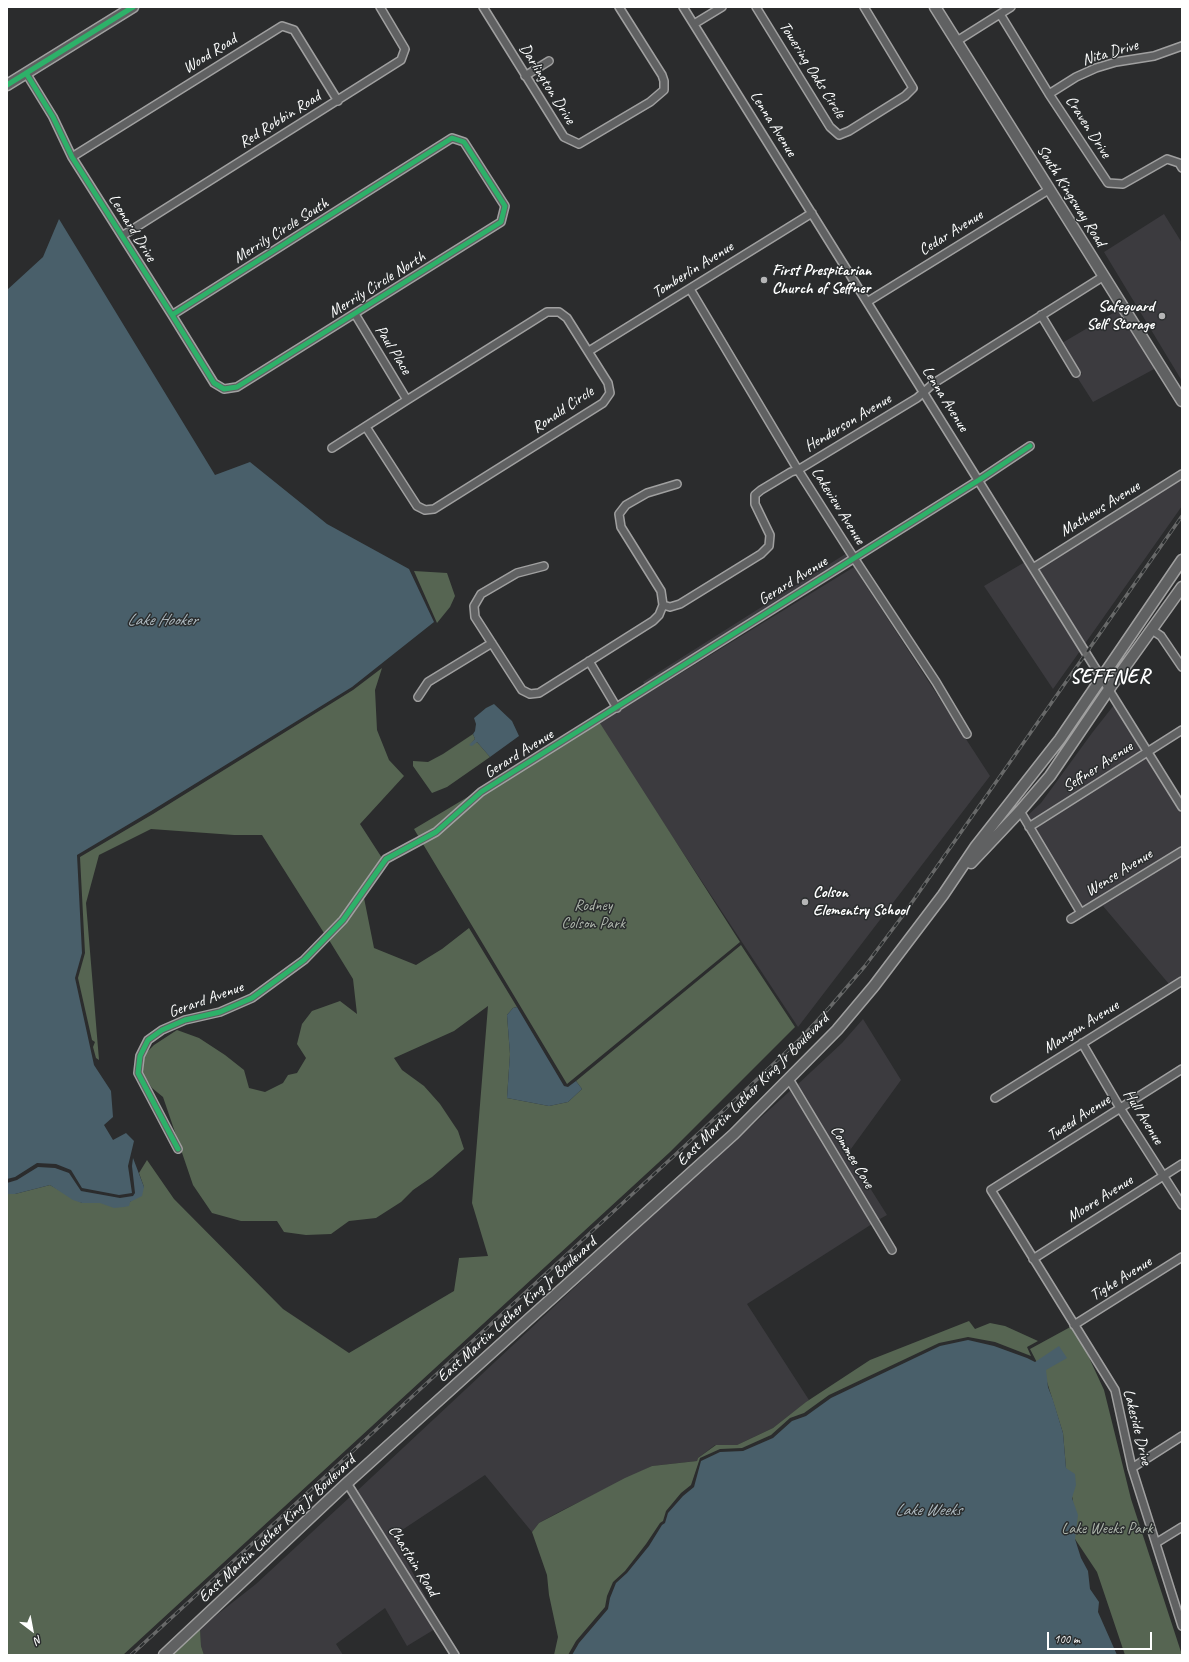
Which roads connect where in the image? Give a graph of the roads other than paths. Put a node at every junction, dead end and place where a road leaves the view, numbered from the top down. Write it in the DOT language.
graph roads {
  1 [pos="380,7"];
  2 [pos="483,7"];
  3 [pos="619,7"];
  4 [pos="683,7"];
  5 [pos="722,7"];
  6 [pos="756,7"];
  7 [pos="864,7"];
  8 [pos="935,7"];
  9 [pos="1011,7"];
  10 [pos="131,8"];
  11 [pos="1000,14"];
  12 [pos="694,24"];
  13 [pos="957,41"];
  14 [pos="1182,46"];
  15 [pos="548,61"];
  16 [pos="26,74"];
  17 [pos="525,76"];
  18 [pos="7,86"];
  19 [pos="1049,94"];
  20 [pos="338,101"];
  21 [pos="72,157"];
  22 [pos="1182,168"];
  23 [pos="489,180"];
  24 [pos="1050,189"];
  25 [pos="812,213"];
  26 [pos="122,236"];
  27 [pos="1104,276"];
  28 [pos="690,289"];
  29 [pos="867,302"];
  30 [pos="354,314"];
  31 [pos="172,315"];
  32 [pos="1041,315"];
  33 [pos="589,351"];
  34 [pos="1076,373"];
  35 [pos="224,390"];
  36 [pos="924,392"];
  37 [pos="408,400"];
  38 [pos="1182,401"];
  39 [pos="366,426"];
  40 [pos="1030,446"];
  41 [pos="332,448"];
  42 [pos="798,470"];
  43 [pos="1182,474"];
  44 [pos="979,480"];
  45 [pos="677,484"];
  46 [pos="854,558"];
  47 [pos="1182,560"];
  48 [pos="544,566"];
  49 [pos="1033,568"];
  50 [pos="1182,587"];
  51 [pos="663,605"];
  52 [pos="1152,630"];
  53 [pos="492,642"];
  54 [pos="589,661"];
  55 [pos="1182,667"];
  56 [pos="1101,679"];
  57 [pos="1109,689"];
  58 [pos="418,697"];
  59 [pos="617,708"];
  60 [pos="1182,730"];
  61 [pos="967,734"];
  62 [pos="1147,752"];
  63 [pos="1182,807"];
  64 [pos="1020,811"];
  65 [pos="1029,827"];
  66 [pos="1182,851"];
  67 [pos="943,894"];
  68 [pos="1081,913"];
  69 [pos="1071,920"];
  70 [pos="1182,981"];
  71 [pos="1082,1044"];
  72 [pos="1182,1069"];
  73 [pos="789,1079"];
  74 [pos="995,1098"];
  75 [pos="1120,1108"];
  76 [pos="178,1148"];
  77 [pos="1182,1164"];
  78 [pos="1163,1176"];
  79 [pos="991,1190"];
  80 [pos="1182,1204"];
  81 [pos="892,1250"];
  82 [pos="1182,1257"];
  83 [pos="1033,1259"];
  84 [pos="1074,1325"];
  85 [pos="1182,1436"];
  86 [pos="1132,1468"];
  87 [pos="347,1483"];
  88 [pos="1182,1527"];
  89 [pos="1156,1543"];
  90 [pos="1181,1621"];
  91 [pos="164,1655"];
  92 [pos="455,1655"];
  1 -- 20 [label="street, Red Robbin Road"];
  2 -- 17 [label="street, Darlington Drive"];
  3 -- 17 [label="street, Darlington Drive"];
  4 -- 12 [label="street, Lenna Avenue"];
  5 -- 12 [label="street"];
  6 -- 7 [label="street, Towering Oaks Circle"];
  8 -- 13 [label="main road, South Kingsway Road"];
  9 -- 11 [label="street"];
  10 -- 16 [label="main road"];
  11 -- 13 [label="street"];
  11 -- 19 [label="street, Craven Drive"];
  12 -- 25 [label="street, Lenna Avenue"];
  13 -- 24 [label="main road, South Kingsway Road"];
  14 -- 19 [label="street, Nita Drive"];
  15 -- 17 [label="street"];
  16 -- 18 [label="main road"];
  16 -- 21 [label="street, Leonard Drive"];
  19 -- 22 [label="street, Craven Drive"];
  20 -- 21 [label="street, Wood Road"];
  20 -- 26 [label="street, Red Robbin Road"];
  21 -- 26 [label="street, Leonard Drive"];
  23 -- 30 [label="street, Merrily Circle North"];
  23 -- 31 [label="street, Merrily Circle South"];
  24 -- 27 [label="main road, South Kingsway Road"];
  24 -- 29 [label="street, Cedar Avenue"];
  25 -- 28 [label="street, Tomberlin Avenue"];
  25 -- 29 [label="street, Lenna Avenue"];
  26 -- 31 [label="street, Leonard Drive"];
  27 -- 32 [label="street, Henderson Avenue"];
  27 -- 38 [label="main road, South Kingsway Road"];
  28 -- 33 [label="street, Tomberlin Avenue"];
  28 -- 42 [label="street, Lakeview Avenue"];
  29 -- 36 [label="street, Lenna Avenue"];
  30 -- 35 [label="street, Merrily Circle North"];
  30 -- 37 [label="street, Paul Place"];
  31 -- 35 [label="street, Leonard Drive"];
  32 -- 34 [label="street"];
  32 -- 36 [label="street, Henderson Avenue"];
  33 -- 37 [label="street, Ronald Circle"];
  33 -- 39 [label="street, Ronald Circle"];
  36 -- 42 [label="street, Henderson Avenue"];
  36 -- 44 [label="street, Lenna Avenue"];
  37 -- 39 [label="street, Ronald Circle"];
  39 -- 41 [label="street, Ronald Circle"];
  40 -- 44 [label="street, Gerard Avenue"];
  42 -- 46 [label="street, Lakeview Avenue"];
  42 -- 51 [label="street, Henderson Avenue"];
  43 -- 49 [label="street, Mathews Avenue"];
  44 -- 46 [label="street, Gerard Avenue"];
  44 -- 49 [label="street, Lenna Avenue"];
  45 -- 51 [label="street"];
  46 -- 59 [label="street, Gerard Avenue"];
  46 -- 61 [label="street, Lakeview Avenue"];
  47 -- 56 [label="main road"];
  48 -- 53 [label="street"];
  49 -- 56 [label="street, Lenna Avenue"];
  50 -- 52 [label="main road"];
  51 -- 54 [label="street"];
  52 -- 55 [label="street"];
  52 -- 57 [label="main road"];
  53 -- 54 [label="street"];
  53 -- 58 [label="street"];
  54 -- 59 [label="street"];
  56 -- 57 [label="street, Lenna Avenue"];
  56 -- 67 [label="main road"];
  57 -- 62 [label="street, Lenna Avenue"];
  57 -- 64 [label="main road"];
  59 -- 76 [label="street, Gerard Avenue"];
  60 -- 62 [label="street, Seffner Avenue"];
  62 -- 63 [label="street, Lenna Avenue"];
  62 -- 65 [label="street, Seffner Avenue"];
  64 -- 65 [label="street"];
  64 -- 67 [label="main road"];
  65 -- 68 [label="street"];
  66 -- 68 [label="street, Wense Avenue"];
  67 -- 73 [label="main road, East Martin Luther King Jr Boulevard"];
  68 -- 69 [label="street, Wense Avenue"];
  70 -- 71 [label="street, Mangan Avenue"];
  71 -- 74 [label="street, Mangan Avenue"];
  71 -- 75 [label="street, Hull Avenue"];
  72 -- 75 [label="street, Tweed Avenue"];
  73 -- 81 [label="street, Commee Cove"];
  73 -- 87 [label="main road, East Martin Luther King Jr Boulevard"];
  75 -- 78 [label="street, Hull Avenue"];
  75 -- 79 [label="street, Tweed Avenue"];
  77 -- 78 [label="street, Moore Avenue"];
  78 -- 80 [label="street, Hull Avenue"];
  78 -- 83 [label="street, Moore Avenue"];
  79 -- 83 [label="street, Lakeside Drive"];
  82 -- 84 [label="street, Tighe Avenue"];
  83 -- 84 [label="street, Lakeside Drive"];
  84 -- 86 [label="street, Lakeside Drive"];
  85 -- 86 [label="street"];
  86 -- 89 [label="street, Lakeside Drive"];
  87 -- 91 [label="main road, East Martin Luther King Jr Boulevard"];
  87 -- 92 [label="street, Chastain Road"];
  88 -- 89 [label="street"];
  89 -- 90 [label="street, Lakeside Drive"];
}
